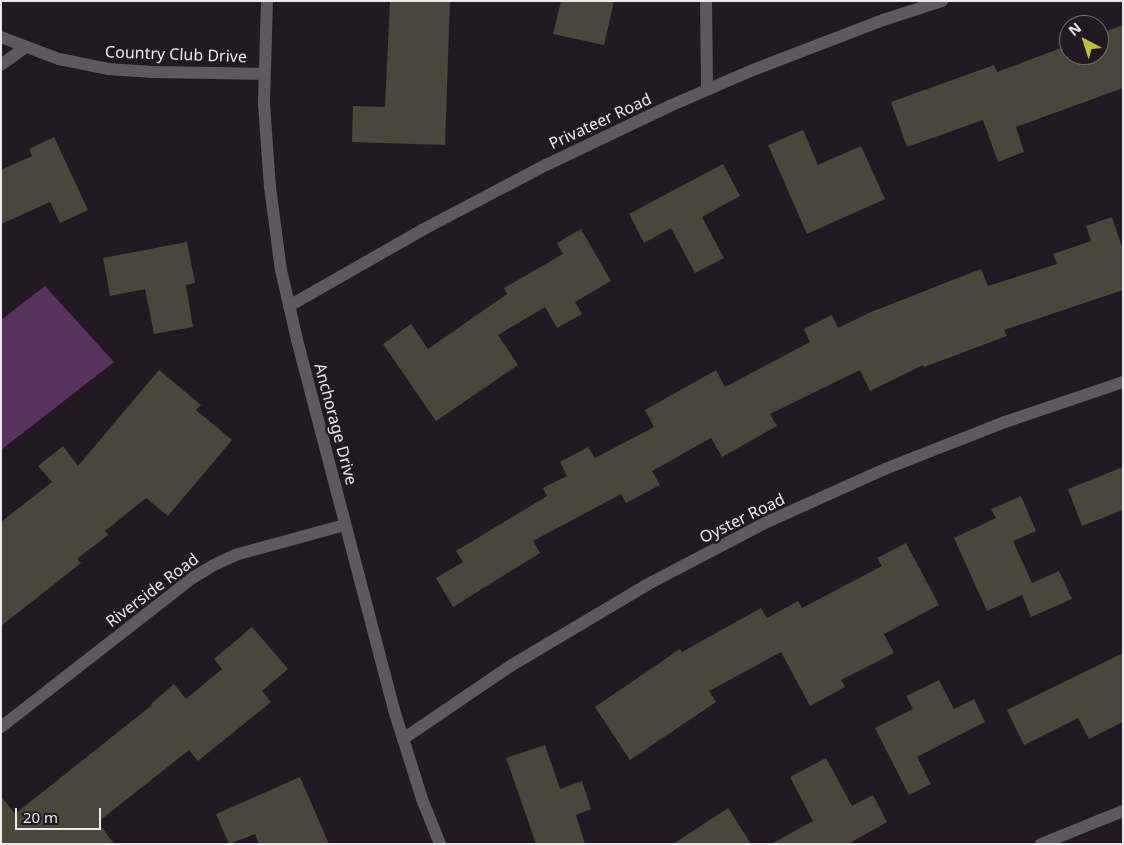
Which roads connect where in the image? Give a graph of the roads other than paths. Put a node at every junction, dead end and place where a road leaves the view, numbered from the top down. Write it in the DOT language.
graph roads {
  1 [pos="267,1"];
  2 [pos="706,1"];
  3 [pos="942,1"];
  4 [pos="1,37"];
  5 [pos="24,48"];
  6 [pos="1,65"];
  7 [pos="264,74"];
  8 [pos="707,89"];
  9 [pos="289,306"];
  10 [pos="1123,382"];
  11 [pos="345,525"];
  12 [pos="1,727"];
  13 [pos="403,739"];
  14 [pos="1123,811"];
  15 [pos="440,844"];
  16 [pos="1041,844"];
  1 -- 7 [label="street, Anchorage Drive"];
  2 -- 8 [label="street"];
  3 -- 8 [label="street, Privateer Road"];
  4 -- 5 [label="street, Country Club Drive"];
  5 -- 6 [label="street"];
  5 -- 7 [label="street, Country Club Drive"];
  7 -- 9 [label="street, Anchorage Drive"];
  8 -- 9 [label="street, Privateer Road"];
  9 -- 11 [label="street, Anchorage Drive"];
  10 -- 13 [label="street, Oyster Road"];
  11 -- 12 [label="street, Riverside Road"];
  11 -- 13 [label="street, Anchorage Drive"];
  13 -- 15 [label="street, Anchorage Drive"];
  14 -- 16 [label="street"];
}
